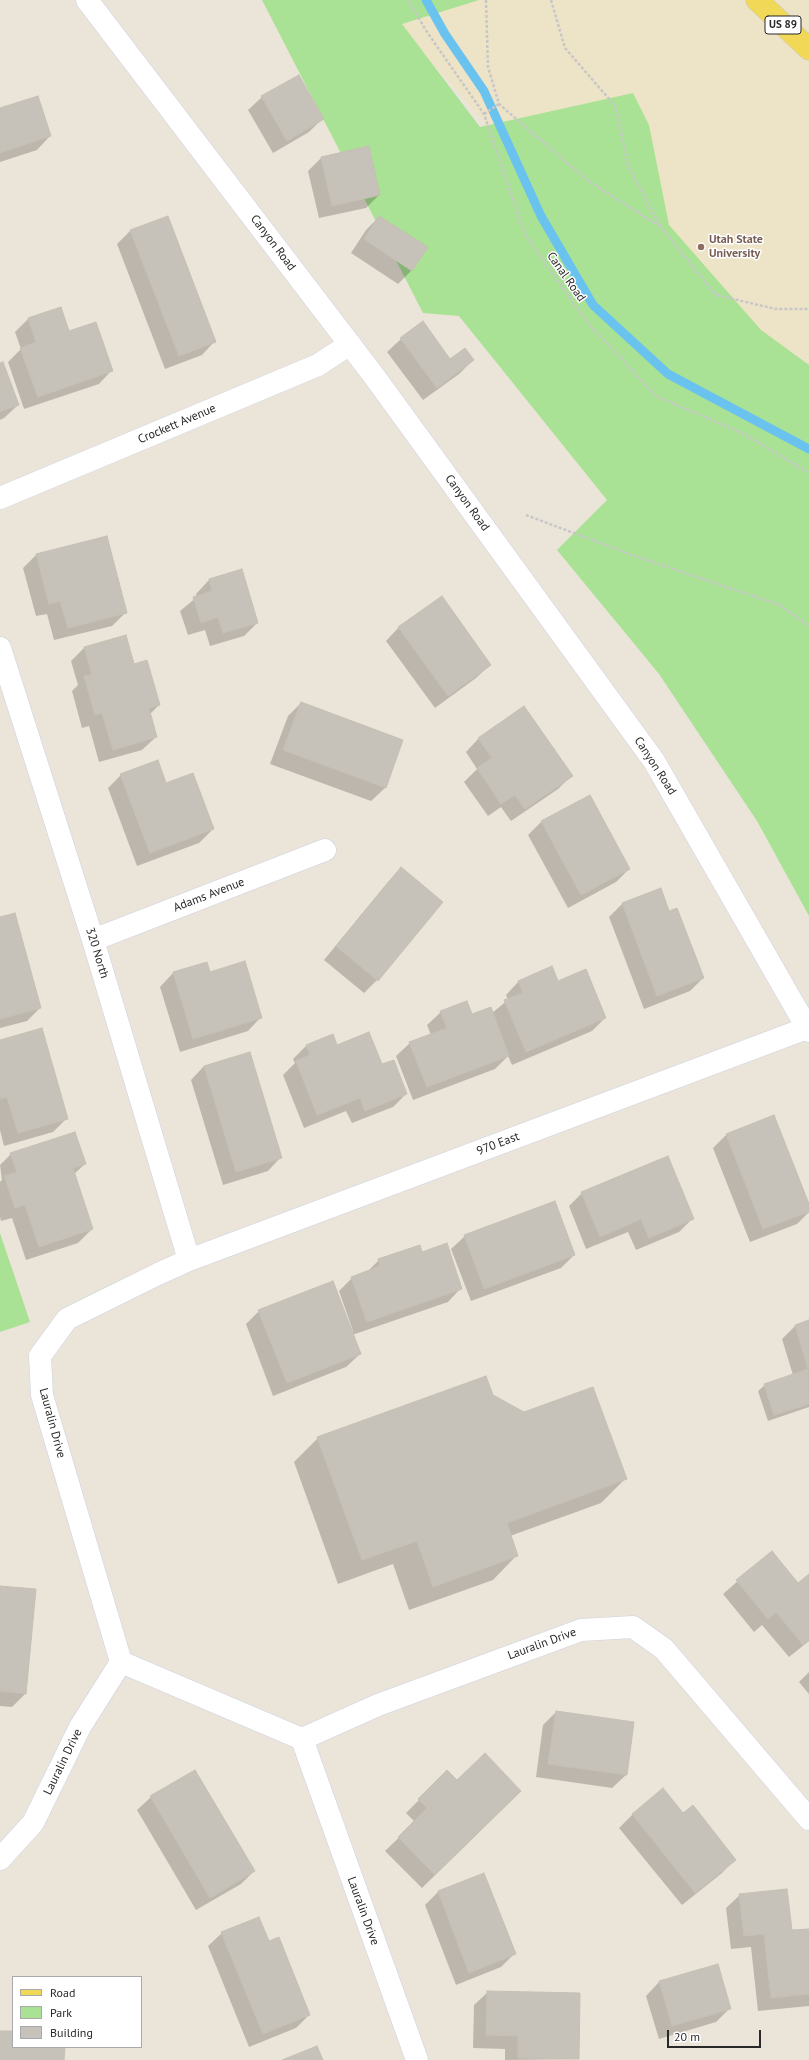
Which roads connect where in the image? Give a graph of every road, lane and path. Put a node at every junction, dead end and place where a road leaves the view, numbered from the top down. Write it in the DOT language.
graph roads {
  1 [pos="87,0"];
  2 [pos="408,0"];
  3 [pos="486,0"];
  4 [pos="551,0"];
  5 [pos="757,0"];
  6 [pos="809,49"];
  7 [pos="499,104"];
  8 [pos="484,114"];
  9 [pos="660,226"];
  10 [pos="809,309"];
  11 [pos="350,344"];
  12 [pos="809,473"];
  13 [pos="0,498"];
  14 [pos="526,515"];
  15 [pos="809,626"];
  16 [pos="0,648"];
  17 [pos="325,850"];
  18 [pos="93,940"];
  19 [pos="808,1029"];
  20 [pos="189,1260"];
  21 [pos="121,1662"];
  22 [pos="302,1739"];
  23 [pos="809,1819"];
  24 [pos="0,1859"];
  25 [pos="417,2060"];
  1 -- 11 [label="street, Canyon Road"];
  2 -- 8 [label="path, Canal Road"];
  3 -- 7 [label="path"];
  4 -- 9 [label="path"];
  5 -- 6 [label="main road, US 89"];
  7 -- 8 [label="path"];
  7 -- 9 [label="path"];
  8 -- 12 [label="path, Canal Road"];
  9 -- 10 [label="path"];
  11 -- 13 [label="street, Crockett Avenue"];
  11 -- 19 [label="street, Canyon Road"];
  14 -- 15 [label="path"];
  16 -- 18 [label="street, 320 North"];
  17 -- 18 [label="street, Adams Avenue"];
  18 -- 20 [label="street, 320 North"];
  19 -- 20 [label="street, 970 East"];
  20 -- 21 [label="street, Lauralin Drive"];
  21 -- 22 [label="street"];
  21 -- 24 [label="street, Lauralin Drive"];
  22 -- 23 [label="street, Lauralin Drive"];
  22 -- 25 [label="street, Lauralin Drive"];
}
